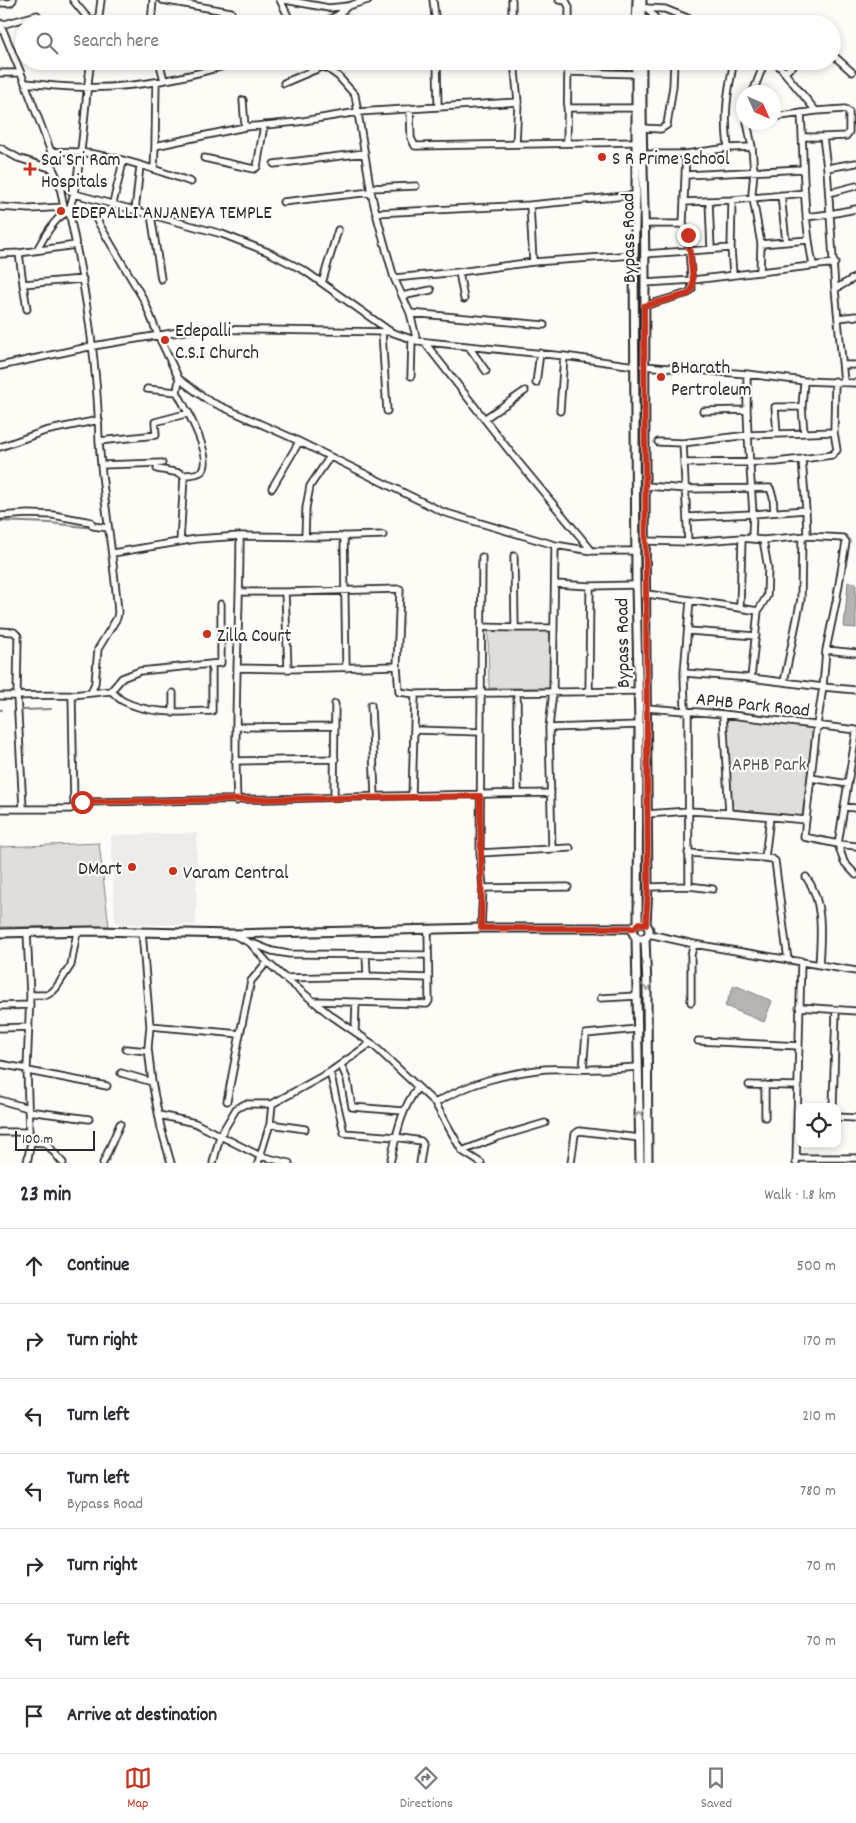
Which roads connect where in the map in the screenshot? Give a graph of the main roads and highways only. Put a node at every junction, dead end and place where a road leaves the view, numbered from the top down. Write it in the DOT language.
graph roads {
  1 [pos="637,0"];
  2 [pos="642,0"];
  3 [pos="636,15"];
  4 [pos="642,15"];
  5 [pos="636,70"];
  6 [pos="642,70"];
  7 [pos="646,925"];
  8 [pos="636,926"];
  9 [pos="0,933"];
  10 [pos="647,936"];
  11 [pos="636,937"];
  12 [pos="640,1163"];
  13 [pos="648,1163"];
  1 -- 3 [label="main road"];
  2 -- 4 [label="main road"];
  5 -- 8 [label="main road, Bypass Road"];
  6 -- 7 [label="main road, Bypass Road"];
  7 -- 8 [label="main road"];
  7 -- 10 [label="main road"];
  8 -- 9 [label="main road"];
  8 -- 11 [label="main road"];
  10 -- 11 [label="main road"];
  10 -- 13 [label="main road, one-way"];
  12 -- 11 [label="main road, one-way"];
}
